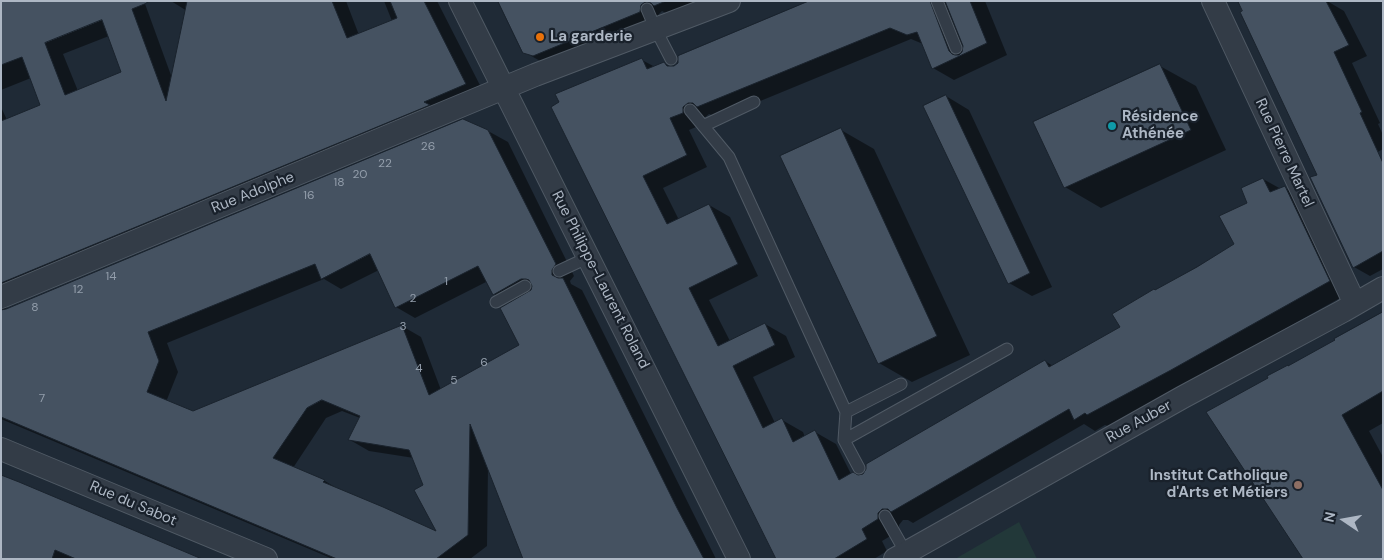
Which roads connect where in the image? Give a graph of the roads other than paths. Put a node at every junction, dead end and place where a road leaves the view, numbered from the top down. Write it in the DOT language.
graph roads {
  1 [pos="460,1"];
  2 [pos="730,1"];
  3 [pos="936,1"];
  4 [pos="1213,1"];
  5 [pos="647,9"];
  6 [pos="656,30"];
  7 [pos="956,48"];
  8 [pos="670,59"];
  9 [pos="504,88"];
  10 [pos="754,102"];
  11 [pos="690,110"];
  12 [pos="703,126"];
  13 [pos="588,257"];
  14 [pos="559,271"];
  15 [pos="525,286"];
  16 [pos="1383,288"];
  17 [pos="1,296"];
  18 [pos="496,302"];
  19 [pos="1355,304"];
  20 [pos="1007,349"];
  21 [pos="901,384"];
  22 [pos="846,412"];
  23 [pos="844,440"];
  24 [pos="1,449"];
  25 [pos="859,468"];
  26 [pos="886,516"];
  27 [pos="901,556"];
  28 [pos="266,559"];
  29 [pos="739,559"];
  1 -- 9 [label="street, Rue Philippe-Laurent Roland"];
  2 -- 6 [label="street, Rue Adolphe"];
  3 -- 7 [label="lane"];
  4 -- 19 [label="street, Rue Pierre Martel"];
  5 -- 6 [label="lane"];
  6 -- 8 [label="lane"];
  6 -- 9 [label="street, Rue Adolphe"];
  9 -- 13 [label="street, Rue Philippe-Laurent Roland"];
  9 -- 17 [label="street, Rue Adolphe"];
  10 -- 12 [label="lane"];
  11 -- 12 [label="lane"];
  12 -- 22 [label="lane"];
  13 -- 14 [label="lane"];
  13 -- 29 [label="street, Rue Philippe-Laurent Roland"];
  15 -- 18 [label="lane"];
  16 -- 19 [label="street, Rue Auber"];
  19 -- 27 [label="street, Rue Auber"];
  20 -- 23 [label="lane"];
  21 -- 22 [label="lane"];
  22 -- 23 [label="lane"];
  23 -- 25 [label="lane"];
  24 -- 28 [label="street, Rue du Sabot"];
  26 -- 27 [label="lane"];
}
